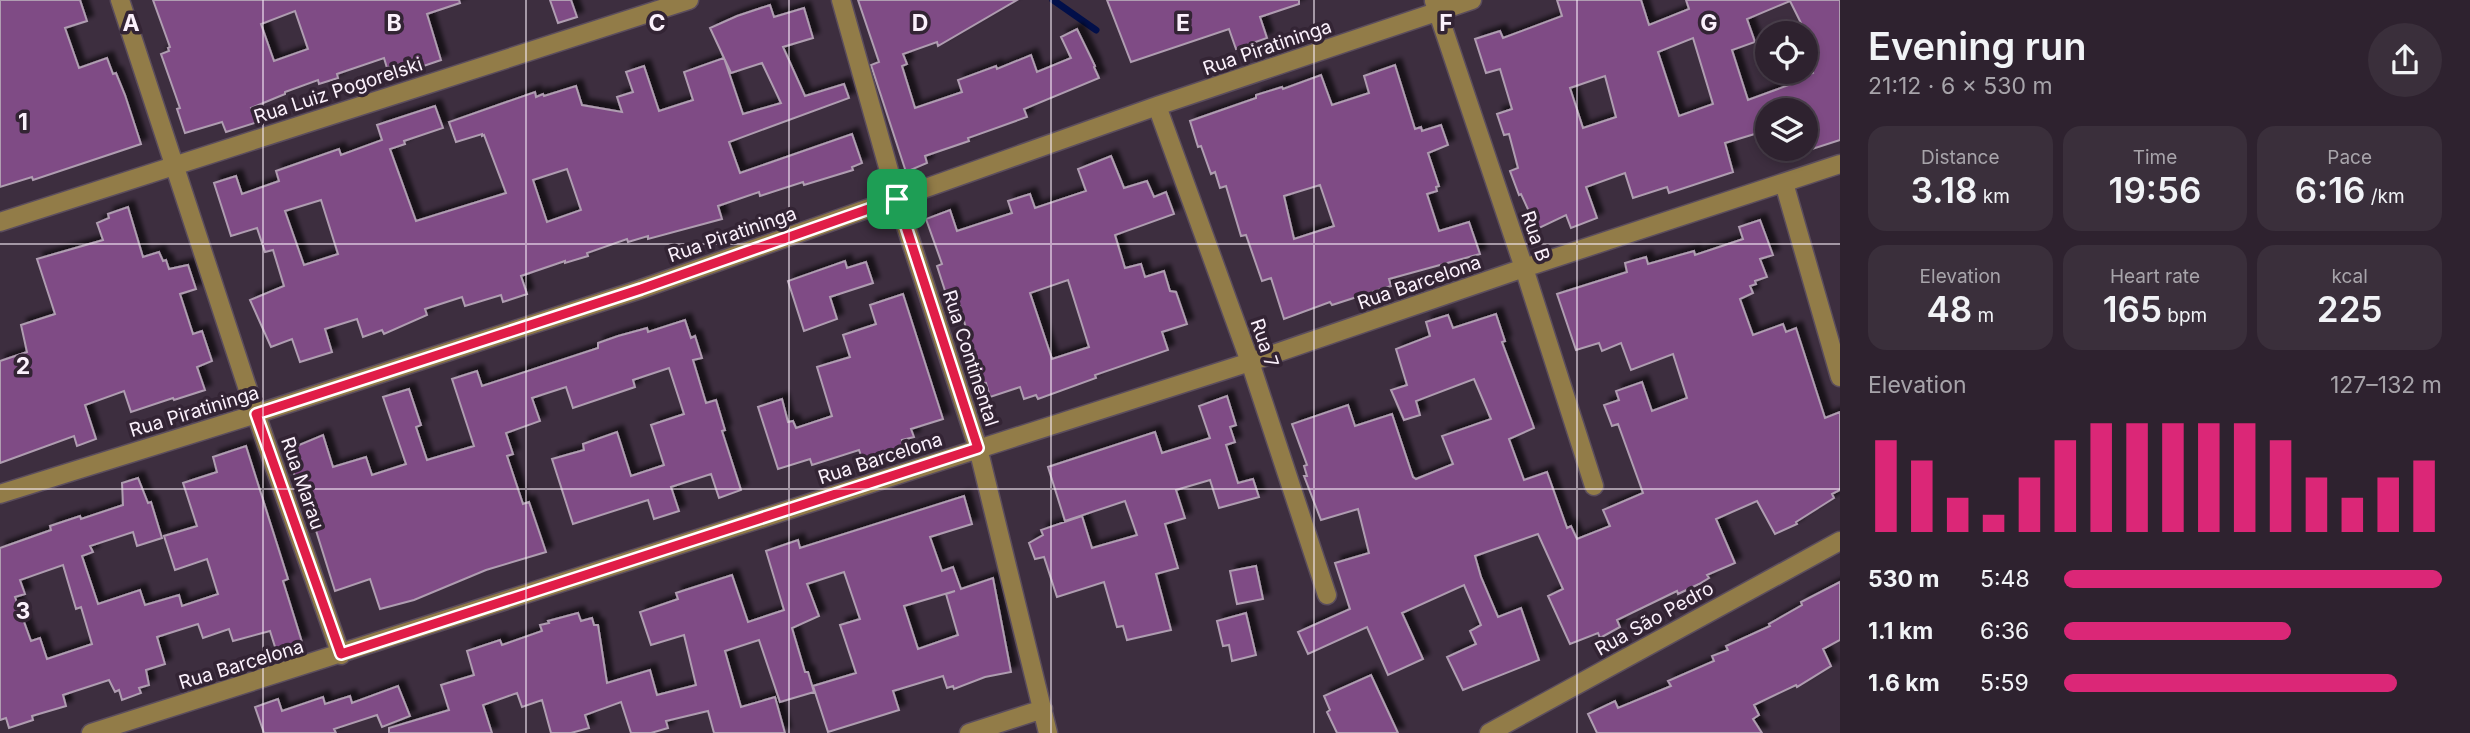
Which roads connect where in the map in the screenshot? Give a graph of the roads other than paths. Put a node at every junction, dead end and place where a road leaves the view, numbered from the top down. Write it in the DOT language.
graph roads {
  1 [pos="120,0"];
  2 [pos="689,0"];
  3 [pos="841,0"];
  4 [pos="1472,0"];
  5 [pos="1436,6"];
  6 [pos="1157,106"];
  7 [pos="174,164"];
  8 [pos="1840,164"];
  9 [pos="1784,183"];
  10 [pos="897,199"];
  11 [pos="0,222"];
  12 [pos="1524,268"];
  13 [pos="1250,362"];
  14 [pos="1840,376"];
  15 [pos="256,414"];
  16 [pos="978,448"];
  17 [pos="1594,486"];
  18 [pos="0,494"];
  19 [pos="1840,541"];
  20 [pos="1327,595"];
  21 [pos="341,654"];
  22 [pos="1043,709"];
  23 [pos="91,733"];
  24 [pos="969,733"];
  25 [pos="1048,733"];
  26 [pos="1489,733"];
  1 -- 7 [label="street, Rua Marau"];
  2 -- 7 [label="street, Rua Luiz Pogorelski"];
  3 -- 10 [label="street, Rua Continental"];
  4 -- 5 [label="street, Rua Piratininga"];
  5 -- 6 [label="street, Rua Piratininga"];
  5 -- 12 [label="street, Rua B"];
  6 -- 10 [label="street, Rua Piratininga"];
  6 -- 13 [label="street, Rua 7"];
  7 -- 11 [label="street, Rua Luiz Pogorelski"];
  7 -- 15 [label="street, Rua Marau"];
  8 -- 9 [label="street, Rua Barcelona"];
  9 -- 12 [label="street, Rua Barcelona"];
  9 -- 14 [label="street"];
  10 -- 15 [label="street, Rua Piratininga"];
  10 -- 16 [label="street, Rua Continental"];
  12 -- 13 [label="street, Rua Barcelona"];
  12 -- 17 [label="street, Rua B"];
  13 -- 16 [label="street, Rua Barcelona"];
  13 -- 20 [label="street, Rua 7"];
  15 -- 18 [label="street, Rua Piratininga"];
  15 -- 21 [label="street, Rua Marau"];
  16 -- 21 [label="street, Rua Barcelona"];
  16 -- 22 [label="street, Rua Continental"];
  19 -- 26 [label="street, Rua São Pedro"];
  21 -- 23 [label="street, Rua Barcelona"];
  22 -- 24 [label="street"];
  22 -- 25 [label="street, Rua Continental"];
}
